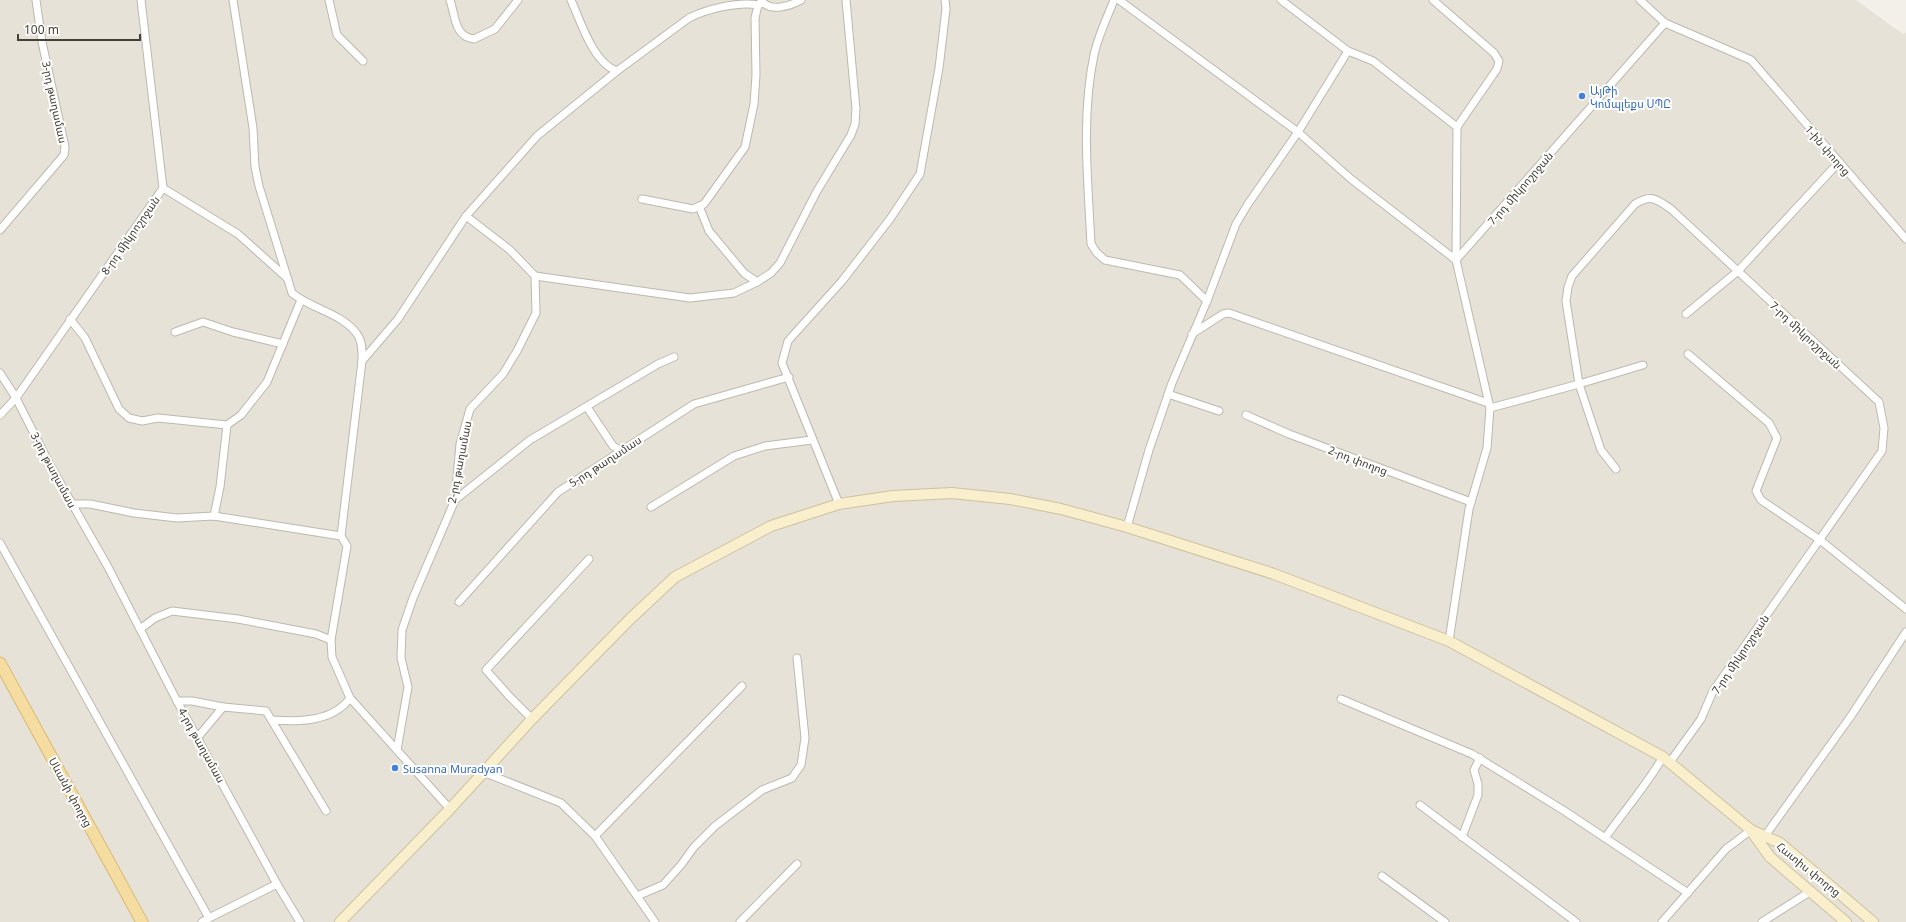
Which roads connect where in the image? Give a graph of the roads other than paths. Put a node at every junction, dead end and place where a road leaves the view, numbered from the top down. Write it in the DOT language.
graph roads {
  1 [pos="36,0"];
  2 [pos="141,0"];
  3 [pos="233,0"];
  4 [pos="329,0"];
  5 [pos="450,0"];
  6 [pos="518,0"];
  7 [pos="571,0"];
  8 [pos="801,0"];
  9 [pos="846,0"];
  10 [pos="945,0"];
  11 [pos="1114,0"];
  12 [pos="1119,0"];
  13 [pos="1281,0"];
  14 [pos="1433,0"];
  15 [pos="1640,0"];
  16 [pos="761,3"];
  17 [pos="1665,23"];
  18 [pos="1348,51"];
  19 [pos="364,61"];
  20 [pos="617,72"];
  21 [pos="1457,127"];
  22 [pos="1298,132"];
  23 [pos="1839,162"];
  24 [pos="163,188"];
  25 [pos="642,199"];
  26 [pos="699,206"];
  27 [pos="466,216"];
  28 [pos="0,230"];
  29 [pos="1906,239"];
  30 [pos="1456,260"];
  31 [pos="1738,271"];
  32 [pos="535,276"];
  33 [pos="287,278"];
  34 [pos="757,282"];
  35 [pos="301,300"];
  36 [pos="1207,301"];
  37 [pos="1686,314"];
  38 [pos="70,319"];
  39 [pos="175,332"];
  40 [pos="1191,334"];
  41 [pos="283,344"];
  42 [pos="1688,354"];
  43 [pos="674,357"];
  44 [pos="362,362"];
  45 [pos="1643,365"];
  46 [pos="0,373"];
  47 [pos="788,377"];
  48 [pos="1579,384"];
  49 [pos="1168,394"];
  50 [pos="16,398"];
  51 [pos="587,406"];
  52 [pos="1489,406"];
  53 [pos="1219,411"];
  54 [pos="0,415"];
  55 [pos="1246,415"];
  56 [pos="227,425"];
  57 [pos="812,440"];
  58 [pos="621,451"];
  59 [pos="1616,469"];
  60 [pos="454,500"];
  61 [pos="1470,502"];
  62 [pos="72,504"];
  63 [pos="839,504"];
  64 [pos="651,507"];
  65 [pos="214,516"];
  66 [pos="1127,528"];
  67 [pos="341,536"];
  68 [pos="1820,540"];
  69 [pos="0,543"];
  70 [pos="589,559"];
  71 [pos="108,567"];
  72 [pos="459,602"];
  73 [pos="1906,609"];
  74 [pos="140,629"];
  75 [pos="1906,632"];
  76 [pos="331,640"];
  77 [pos="1449,641"];
  78 [pos="797,658"];
  79 [pos="0,663"];
  80 [pos="742,686"];
  81 [pos="350,698"];
  82 [pos="1341,699"];
  83 [pos="177,701"];
  84 [pos="223,707"];
  85 [pos="532,719"];
  86 [pos="272,720"];
  87 [pos="198,737"];
  88 [pos="396,750"];
  89 [pos="1480,758"];
  90 [pos="1667,760"];
  91 [pos="483,772"];
  92 [pos="1420,805"];
  93 [pos="450,808"];
  94 [pos="326,811"];
  95 [pos="1751,830"];
  96 [pos="595,836"];
  97 [pos="1462,837"];
  98 [pos="1606,838"];
  99 [pos="1762,840"];
  100 [pos="797,864"];
  101 [pos="1382,876"];
  102 [pos="277,884"];
  103 [pos="1811,891"];
  104 [pos="1688,892"];
  105 [pos="637,896"];
  106 [pos="209,918"];
  107 [pos="142,922"];
  108 [pos="202,922"];
  109 [pos="300,922"];
  110 [pos="340,922"];
  111 [pos="655,922"];
  112 [pos="740,922"];
  113 [pos="1444,922"];
  114 [pos="1576,922"];
  115 [pos="1662,922"];
  116 [pos="1762,922"];
  117 [pos="1846,922"];
  118 [pos="1873,922"];
  1 -- 28 [label="street, 3-րդ թաղամաս"];
  2 -- 24 [label="street, 8-րդ միկրոշրջան"];
  3 -- 33 [label="street"];
  4 -- 19 [label="street"];
  5 -- 6 [label="street"];
  7 -- 20 [label="street"];
  8 -- 16 [label="street"];
  9 -- 34 [label="street"];
  10 -- 47 [label="street"];
  11 -- 36 [label="street"];
  12 -- 22 [label="street"];
  13 -- 18 [label="street"];
  14 -- 21 [label="street"];
  15 -- 17 [label="street"];
  16 -- 20 [label="street"];
  16 -- 26 [label="street"];
  17 -- 23 [label="street, 1-ին փողոց"];
  17 -- 30 [label="street, 7-րդ միկրոշրջան"];
  18 -- 21 [label="street"];
  18 -- 22 [label="street"];
  20 -- 27 [label="street"];
  21 -- 30 [label="street"];
  22 -- 30 [label="street"];
  22 -- 36 [label="street"];
  23 -- 29 [label="street, 1-ին փողոց"];
  23 -- 31 [label="street"];
  24 -- 33 [label="street"];
  24 -- 38 [label="street, 8-րդ միկրոշրջան"];
  25 -- 26 [label="street"];
  26 -- 34 [label="street"];
  27 -- 32 [label="street"];
  27 -- 44 [label="street"];
  30 -- 52 [label="street"];
  31 -- 37 [label="street"];
  31 -- 48 [label="street, 7-րդ միկրոշրջան"];
  31 -- 68 [label="street, 7-րդ միկրոշրջան"];
  32 -- 34 [label="street"];
  32 -- 60 [label="street, 2-րդ թաղամաս"];
  33 -- 35 [label="street"];
  35 -- 41 [label="street"];
  35 -- 44 [label="street"];
  36 -- 40 [label="street"];
  38 -- 50 [label="street, 8-րդ միկրոշրջան"];
  38 -- 56 [label="street"];
  39 -- 41 [label="street"];
  40 -- 49 [label="street"];
  40 -- 52 [label="street"];
  41 -- 56 [label="street"];
  42 -- 68 [label="street"];
  43 -- 51 [label="street"];
  44 -- 67 [label="street"];
  45 -- 48 [label="street"];
  46 -- 50 [label="street, 3-րդ թաղամաս"];
  47 -- 57 [label="street"];
  47 -- 58 [label="street, 5-րդ թաղամաս"];
  48 -- 52 [label="street"];
  48 -- 59 [label="street, 7-րդ միկրոշրջան"];
  49 -- 53 [label="street"];
  49 -- 66 [label="street"];
  50 -- 54 [label="street, 8-րդ միկրոշրջան"];
  50 -- 62 [label="street, 3-րդ թաղամաս"];
  51 -- 58 [label="street"];
  51 -- 60 [label="street"];
  52 -- 61 [label="street"];
  55 -- 61 [label="street, 2-րդ փողոց"];
  56 -- 65 [label="street"];
  57 -- 63 [label="street"];
  57 -- 64 [label="street"];
  58 -- 72 [label="street, 5-րդ թաղամաս"];
  60 -- 88 [label="street, 2-րդ թաղամաս"];
  61 -- 77 [label="street"];
  62 -- 65 [label="street"];
  62 -- 71 [label="street, 3-րդ թաղամաս"];
  63 -- 66 [label="main road, Հատիս փողոց"];
  63 -- 85 [label="main road, Հատիս փողոց"];
  65 -- 67 [label="street"];
  66 -- 77 [label="main road, Հատիս փողոց"];
  67 -- 76 [label="street"];
  68 -- 73 [label="street"];
  68 -- 90 [label="street, 7-րդ միկրոշրջան"];
  69 -- 106 [label="street"];
  70 -- 85 [label="street"];
  71 -- 74 [label="street, 4-րդ թաղամաս"];
  74 -- 76 [label="street"];
  74 -- 83 [label="street, 4-րդ թաղամաս"];
  75 -- 99 [label="street"];
  76 -- 81 [label="street"];
  77 -- 90 [label="main road, Հատիս փողոց"];
  78 -- 105 [label="street"];
  79 -- 107 [label="main road, Սևանի փողոց"];
  80 -- 96 [label="street"];
  81 -- 86 [label="street"];
  81 -- 88 [label="street"];
  82 -- 89 [label="street"];
  83 -- 84 [label="street"];
  83 -- 87 [label="street, 4-րդ թաղամաս"];
  84 -- 86 [label="street"];
  84 -- 87 [label="street"];
  85 -- 91 [label="main road, Հատիս փողոց"];
  86 -- 94 [label="street"];
  87 -- 102 [label="street, 4-րդ թաղամաս"];
  88 -- 93 [label="street"];
  89 -- 97 [label="street"];
  89 -- 98 [label="street"];
  90 -- 95 [label="main road, Հատիս փողոց"];
  90 -- 98 [label="street, 7-րդ միկրոշրջան"];
  91 -- 93 [label="main road, Հատիս փողոց"];
  91 -- 96 [label="street"];
  92 -- 97 [label="street"];
  93 -- 110 [label="main road, Հատիս փողոց"];
  95 -- 99 [label="main road, Հատիս փողոց"];
  95 -- 104 [label="street"];
  96 -- 105 [label="street"];
  97 -- 114 [label="street"];
  98 -- 104 [label="street"];
  99 -- 103 [label="main road, Հատիս փողոց"];
  99 -- 118 [label="main road, Հատիս փողոց"];
  100 -- 112 [label="street"];
  101 -- 113 [label="street"];
  102 -- 106 [label="street"];
  102 -- 109 [label="street, 4-րդ թաղամաս"];
  103 -- 116 [label="street"];
  103 -- 117 [label="main road, Հատիս փողոց"];
  104 -- 115 [label="street"];
  105 -- 111 [label="street"];
  106 -- 108 [label="street"];
}
